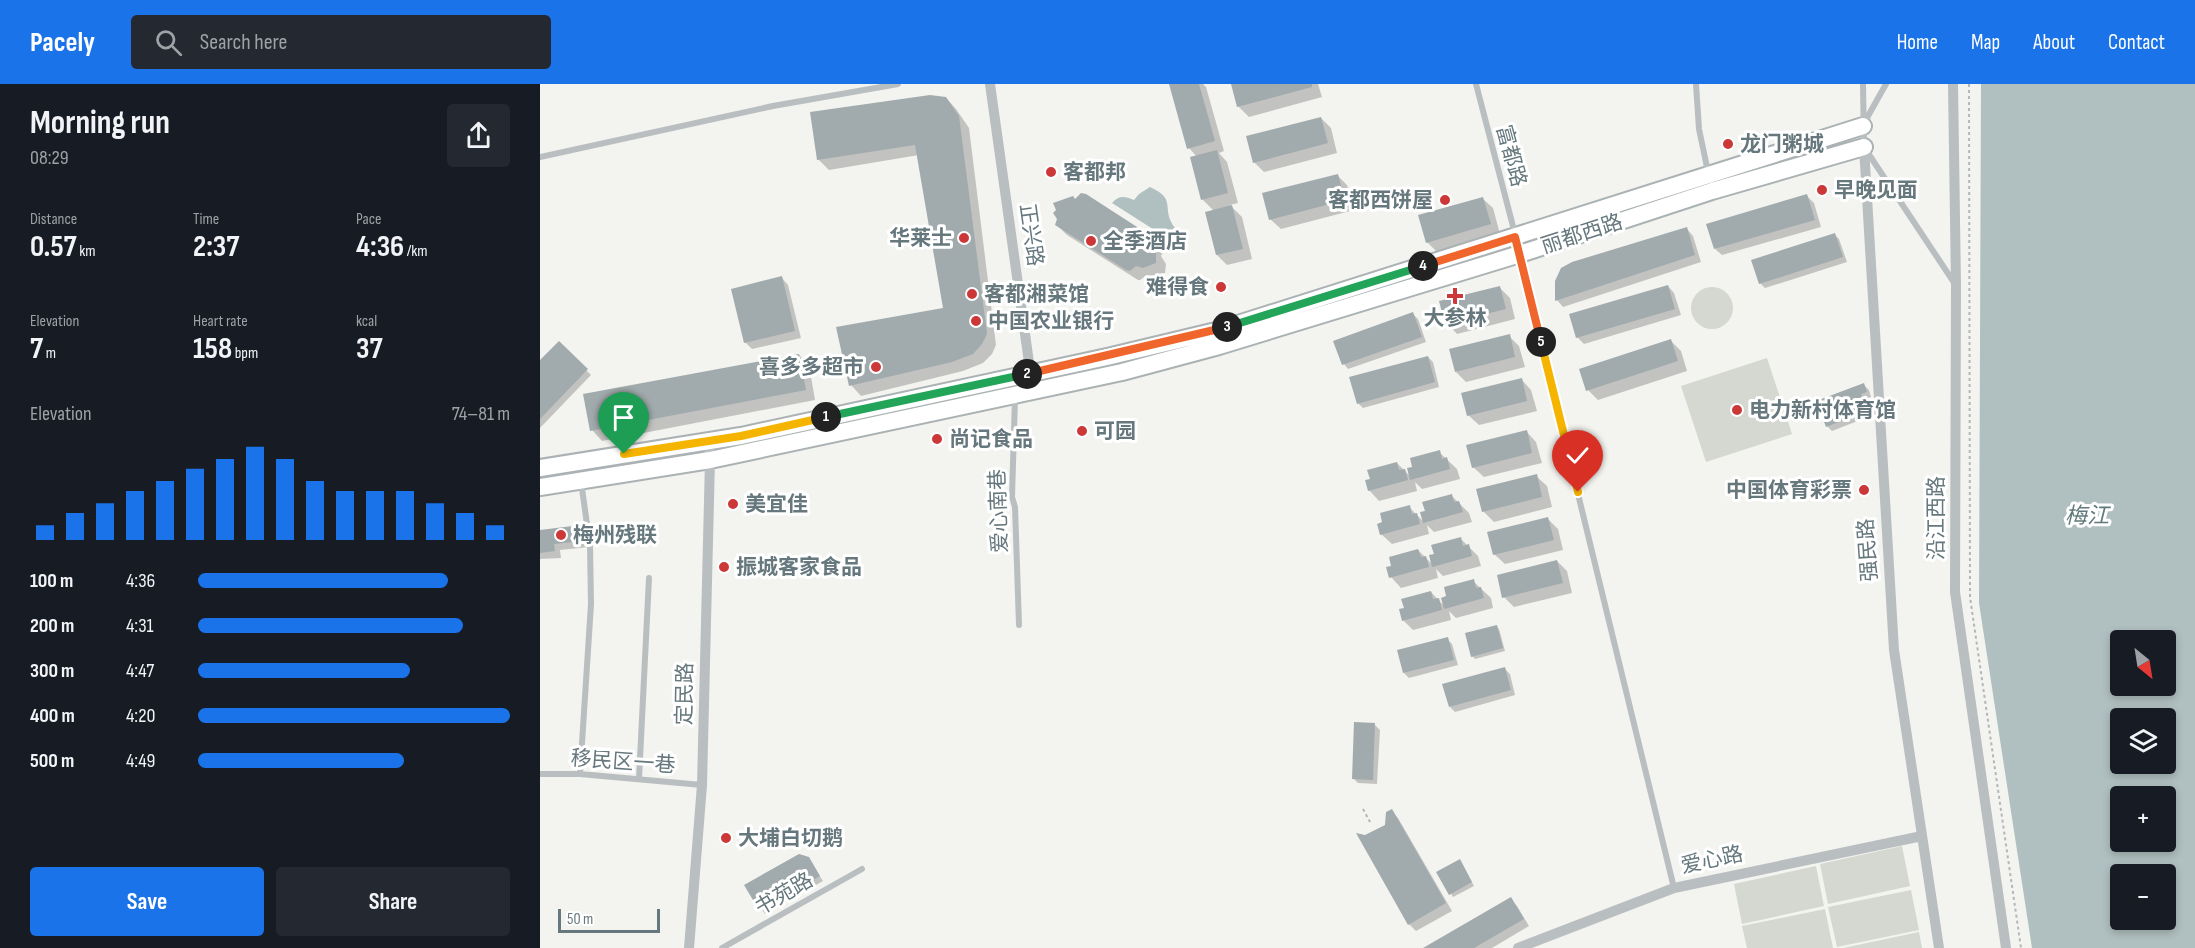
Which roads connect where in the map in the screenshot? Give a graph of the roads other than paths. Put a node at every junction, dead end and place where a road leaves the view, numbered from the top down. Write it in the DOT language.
graph roads {
  1 [pos="898,84"];
  2 [pos="990,84"];
  3 [pos="1476,84"];
  4 [pos="1696,84"];
  5 [pos="1863,84"];
  6 [pos="1886,84"];
  7 [pos="1953,84"];
  8 [pos="1863,126"];
  9 [pos="1864,147"];
  10 [pos="540,158"];
  11 [pos="1708,175"];
  12 [pos="1515,237"];
  13 [pos="1520,254"];
  14 [pos="1956,286"];
  15 [pos="1030,374"];
  16 [pos="1032,391"];
  17 [pos="1015,395"];
  18 [pos="709,441"];
  19 [pos="711,460"];
  20 [pos="540,468"];
  21 [pos="581,481"];
  22 [pos="540,487"];
  23 [pos="649,578"];
  24 [pos="1019,625"];
  25 [pos="540,774"];
  26 [pos="580,774"];
  27 [pos="639,779"];
  28 [pos="702,785"];
  29 [pos="1922,836"];
  30 [pos="862,869"];
  31 [pos="1674,888"];
  32 [pos="689,948"];
  33 [pos="722,948"];
  34 [pos="1518,948"];
  35 [pos="1939,948"];
  36 [pos="2006,948"];
  1 -- 10 [label="street"];
  2 -- 15 [label="street, 正兴路"];
  3 -- 12 [label="street, 富都路"];
  4 -- 11 [label="street"];
  5 -- 8 [label="street"];
  6 -- 8 [label="street"];
  7 -- 14 [label="street, 沿江西路"];
  8 -- 9 [label="street"];
  8 -- 11 [label="main road, 丽都西路"];
  9 -- 13 [label="main road, 丽都西路"];
  9 -- 14 [label="street"];
  9 -- 29 [label="street, 强民路"];
  11 -- 12 [label="main road, 丽都西路"];
  12 -- 13 [label="street, 富都路"];
  12 -- 15 [label="main road, 丽都西路"];
  13 -- 16 [label="main road, 丽都西路"];
  13 -- 31 [label="street, 富都路"];
  14 -- 36 [label="street, 沿江西路"];
  15 -- 16 [label="street, 正兴路"];
  15 -- 18 [label="main road, 丽都西路"];
  16 -- 17 [label="main road, 丽都西路"];
  17 -- 19 [label="main road, 丽都西路"];
  17 -- 24 [label="street, 爱心南巷"];
  18 -- 19 [label="street, 定民路"];
  18 -- 20 [label="main road, 丽都西路"];
  19 -- 21 [label="main road, 丽都西路"];
  19 -- 28 [label="street, 定民路"];
  21 -- 22 [label="main road, 丽都西路"];
  21 -- 26 [label="street"];
  23 -- 27 [label="street"];
  25 -- 26 [label="street, 移民区一巷"];
  26 -- 27 [label="street, 移民区一巷"];
  27 -- 28 [label="street, 移民区一巷"];
  28 -- 32 [label="street, 定民路"];
  29 -- 31 [label="street, 爱心路"];
  29 -- 35 [label="street, 强民路"];
  30 -- 33 [label="street, 书苑路"];
  31 -- 34 [label="street, 爱心路"];
}
